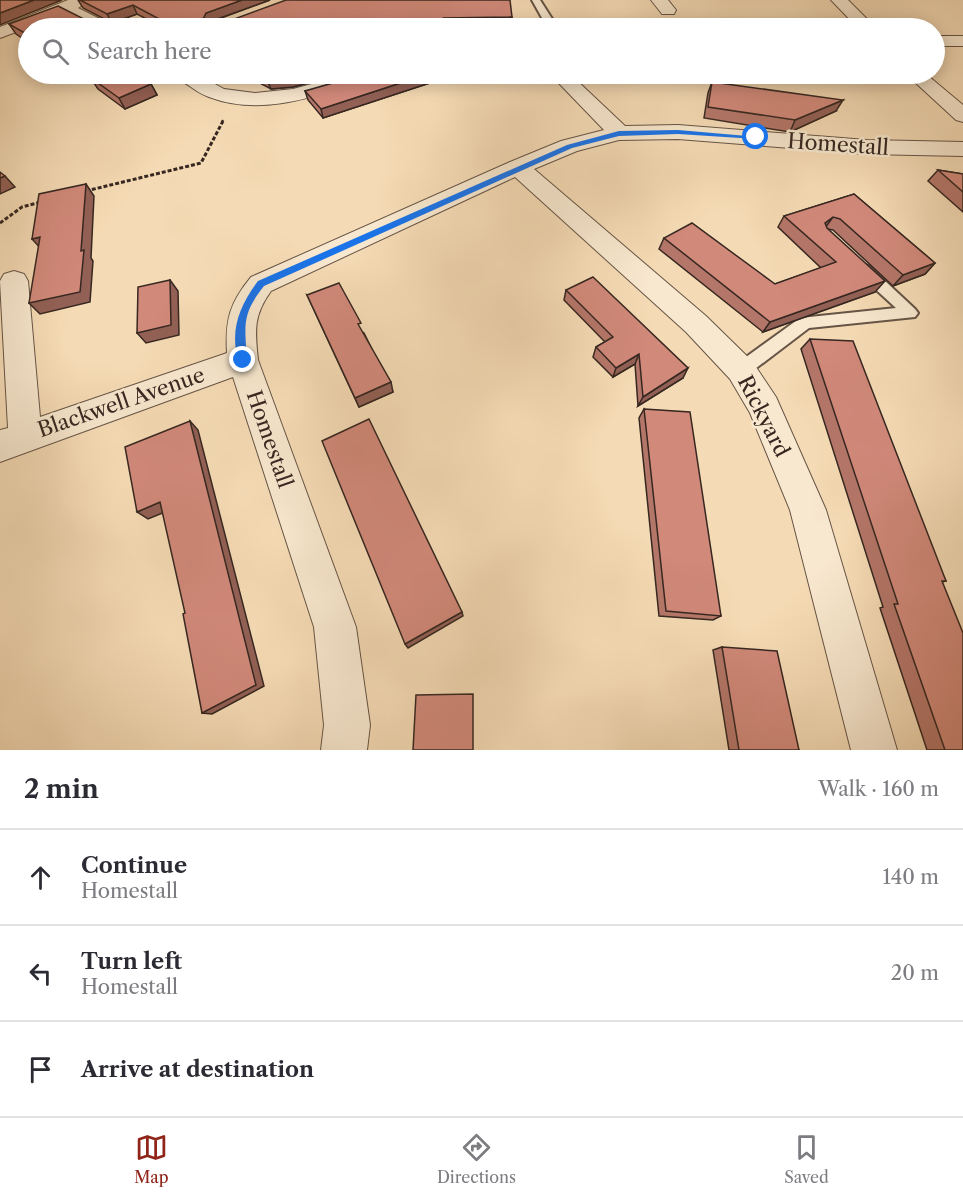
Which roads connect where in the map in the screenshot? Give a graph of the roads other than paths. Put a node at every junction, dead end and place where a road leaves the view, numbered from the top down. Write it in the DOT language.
graph roads {
  1 [pos="83,0"];
  2 [pos="537,0"];
  3 [pos="839,0"];
  4 [pos="64,7"];
  5 [pos="37,18"];
  6 [pos="85,18"];
  7 [pos="548,18"];
  8 [pos="857,18"];
  9 [pos="18,26"];
  10 [pos="0,33"];
  11 [pos="945,41"];
  12 [pos="963,41"];
  13 [pos="201,84"];
  14 [pos="333,84"];
  15 [pos="569,84"];
  16 [pos="926,84"];
  17 [pos="963,117"];
  18 [pos="619,134"];
  19 [pos="963,149"];
  20 [pos="518,167"];
  21 [pos="851,258"];
  22 [pos="14,280"];
  23 [pos="243,360"];
  24 [pos="741,370"];
  25 [pos="13,440"];
  26 [pos="344,750"];
  27 [pos="874,750"];
  1 -- 4 [label="street"];
  2 -- 7 [label="lane"];
  3 -- 8 [label="street"];
  4 -- 5 [label="street"];
  4 -- 6 [label="street"];
  9 -- 10 [label="street"];
  11 -- 12 [label="street"];
  13 -- 14 [label="street"];
  15 -- 18 [label="street"];
  16 -- 17 [label="street"];
  18 -- 19 [label="street, Homestall"];
  18 -- 20 [label="street, Homestall"];
  20 -- 23 [label="street, Homestall"];
  20 -- 24 [label="street, Rickyard"];
  21 -- 24 [label="lane"];
  22 -- 25 [label="street"];
  23 -- 25 [label="street, Blackwell Avenue"];
  23 -- 26 [label="street, Homestall"];
  24 -- 27 [label="street, Rickyard"];
}
